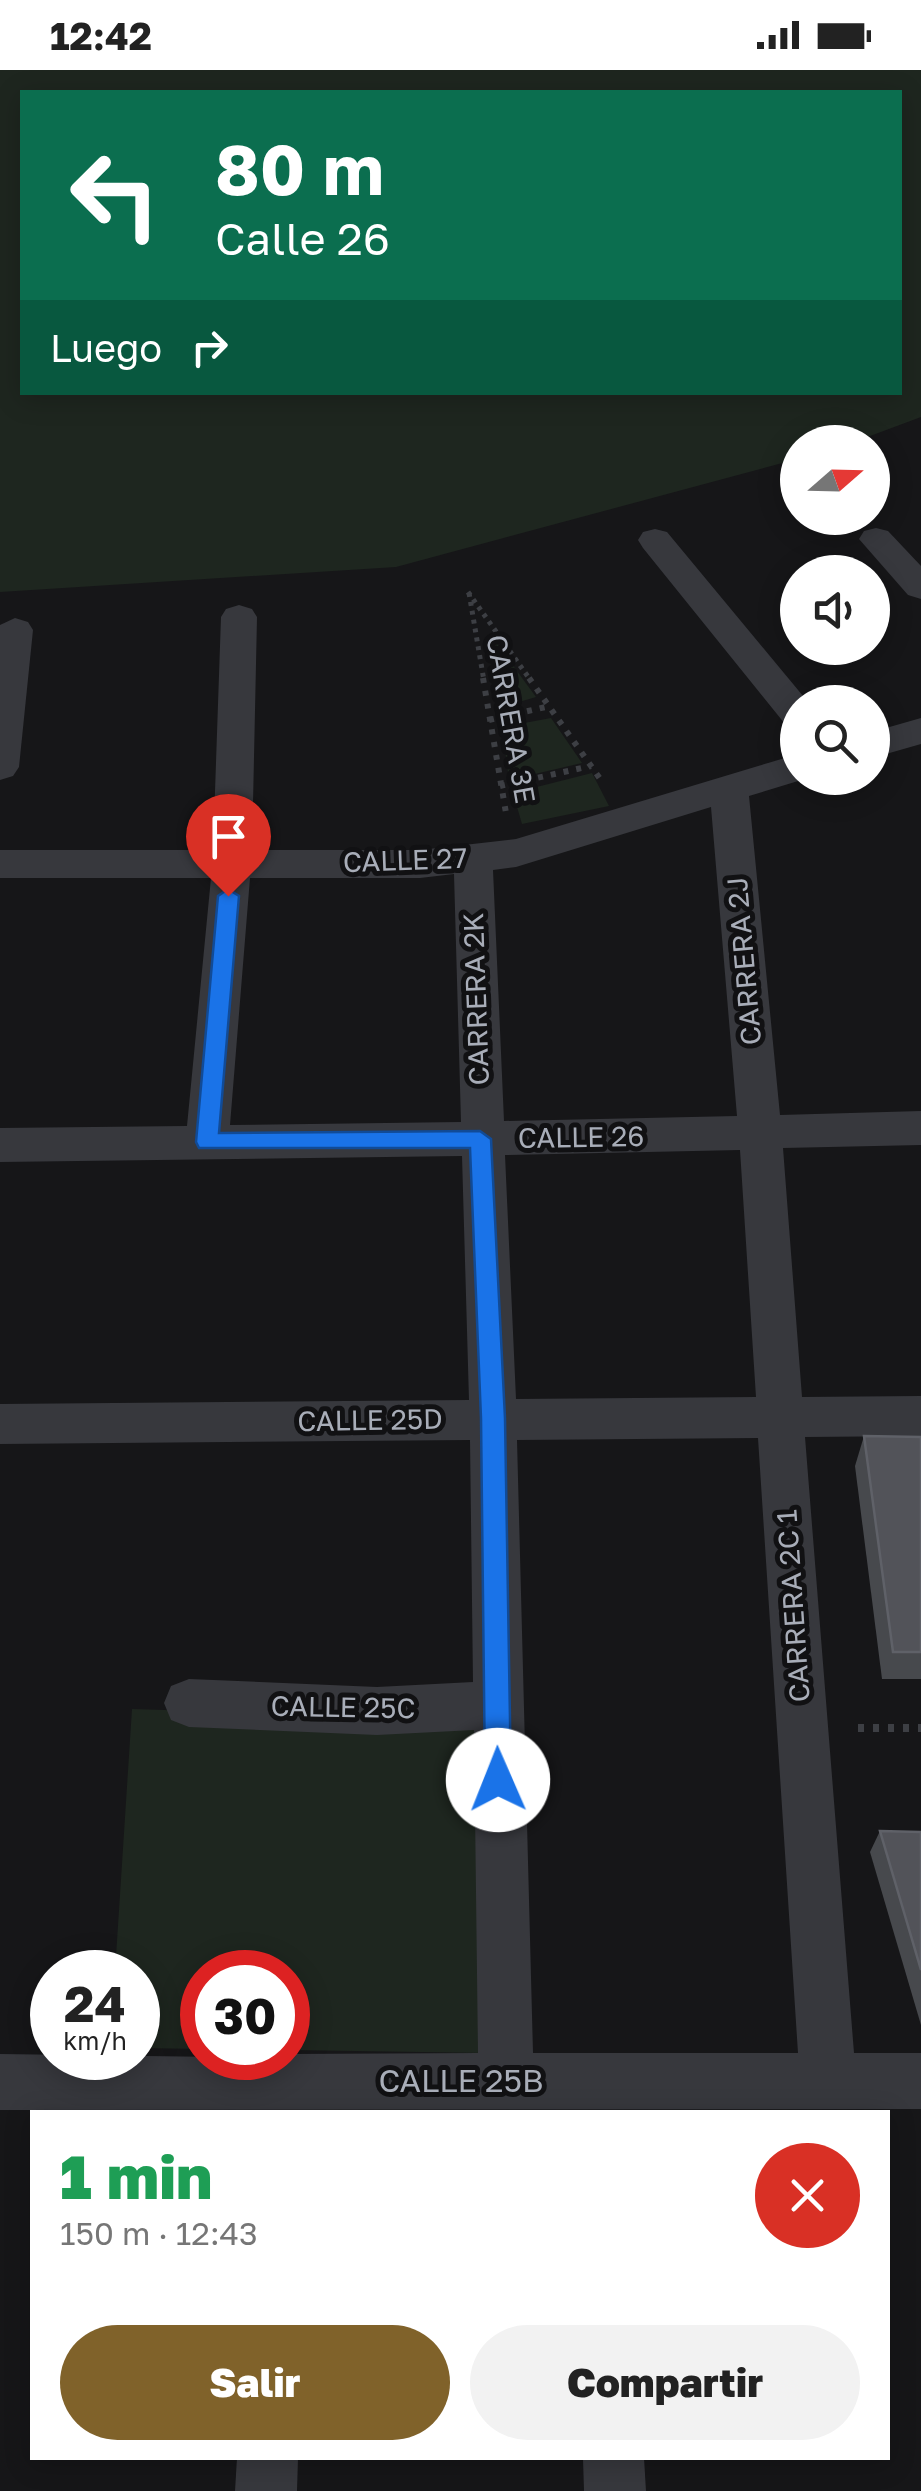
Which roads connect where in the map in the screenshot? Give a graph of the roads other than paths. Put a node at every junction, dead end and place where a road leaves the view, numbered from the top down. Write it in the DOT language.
graph roads {
  1 [pos="876,539"];
  2 [pos="656,540"];
  3 [pos="921,587"];
  4 [pos="239,616"];
  5 [pos="15,630"];
  6 [pos="780,693"];
  7 [pos="921,731"];
  8 [pos="890,740"];
  9 [pos="0,767"];
  10 [pos="780,773"];
  11 [pos="729,788"];
  12 [pos="473,858"];
  13 [pos="232,861"];
  14 [pos="0,864"];
  15 [pos="921,1128"];
  16 [pos="760,1134"];
  17 [pos="480,1139"];
  18 [pos="207,1142"];
  19 [pos="0,1144"];
  20 [pos="780,1416"];
  21 [pos="921,1416"];
  22 [pos="493,1418"];
  23 [pos="0,1424"];
  24 [pos="189,1703"];
  25 [pos="496,1706"];
  26 [pos="828,2079"];
  27 [pos="506,2080"];
  28 [pos="921,2081"];
  29 [pos="0,2082"];
  30 [pos="606,2096"];
  31 [pos="289,2097"];
  32 [pos="268,2460"];
  33 [pos="614,2460"];
  34 [pos="266,2491"];
  35 [pos="615,2491"];
  1 -- 3 [label="street"];
  2 -- 6 [label="street"];
  4 -- 13 [label="street"];
  5 -- 9 [label="street"];
  7 -- 8 [label="street"];
  10 -- 11 [label="street, CALLE 27"];
  11 -- 12 [label="street, CALLE 27"];
  11 -- 16 [label="street, CARRERA 2J"];
  12 -- 13 [label="street, CALLE 27"];
  12 -- 17 [label="street, CARRERA 2K"];
  13 -- 14 [label="street, CALLE 27"];
  13 -- 18 [label="street"];
  15 -- 16 [label="street, CALLE 26"];
  16 -- 17 [label="street, CALLE 26"];
  16 -- 20 [label="street, CARRERA 2C 1"];
  17 -- 18 [label="street, CALLE 26"];
  17 -- 22 [label="street, CARRERA 2K"];
  18 -- 19 [label="street, CALLE 26"];
  20 -- 21 [label="street, CALLE 25D"];
  20 -- 22 [label="street, CALLE 25D"];
  20 -- 26 [label="street, CARRERA 2C 1"];
  22 -- 23 [label="street, CALLE 25D"];
  22 -- 25 [label="street, CARRERA 2K"];
  24 -- 25 [label="street, CALLE 25C"];
  25 -- 27 [label="street, CARRERA 2K"];
  26 -- 28 [label="street, CALLE 25B"];
  26 -- 30 [label="street, CALLE 25B"];
  27 -- 30 [label="street, CALLE 25B"];
  27 -- 31 [label="street, CALLE 25B"];
  29 -- 31 [label="street, CALLE 25B"];
  32 -- 34 [label="street"];
  33 -- 35 [label="street"];
}
